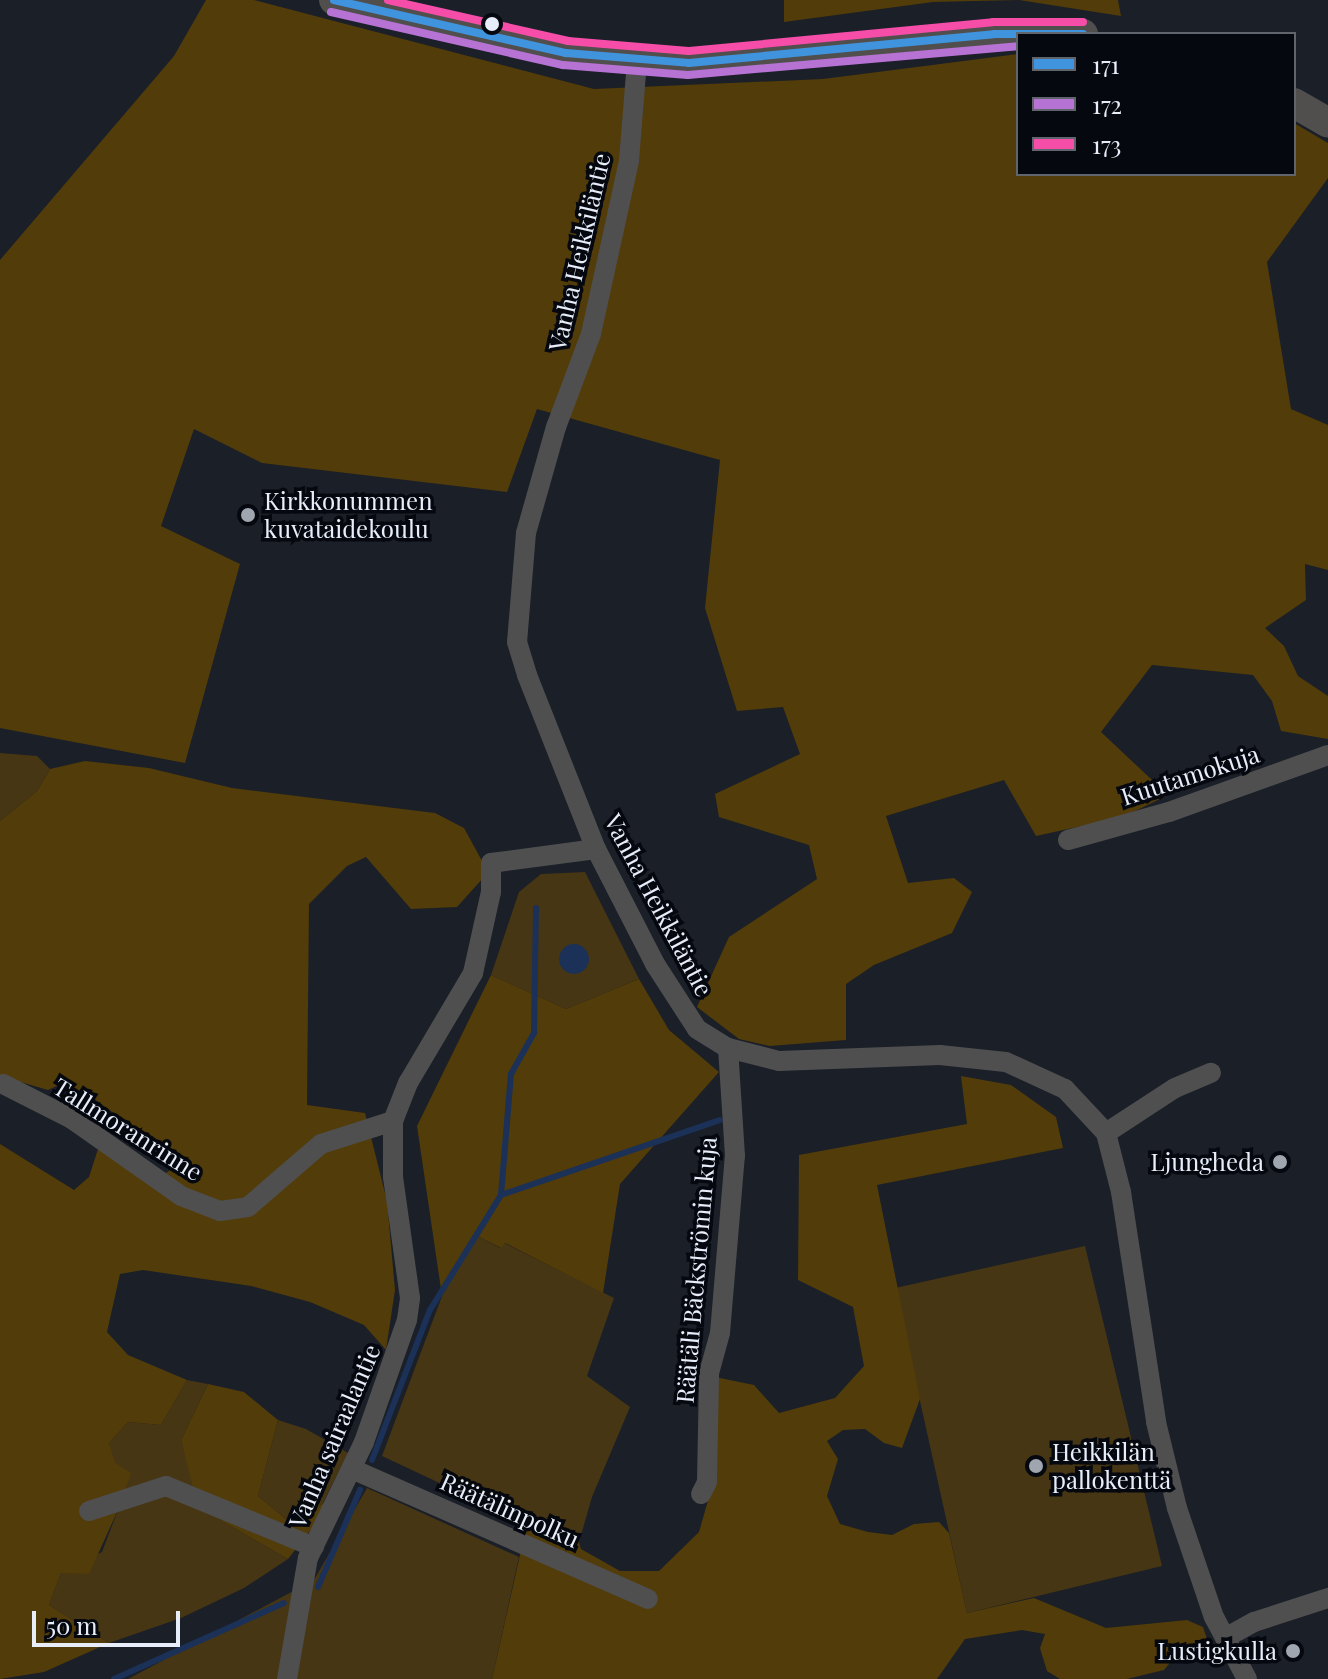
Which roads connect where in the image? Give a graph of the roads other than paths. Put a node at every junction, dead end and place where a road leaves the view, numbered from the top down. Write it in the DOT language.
graph roads {
  1 [pos="334,0"];
  2 [pos="1016,34"];
  3 [pos="637,61"];
  4 [pos="1296,104"];
  5 [pos="1328,123"];
  6 [pos="1328,755"];
  7 [pos="1068,840"];
  8 [pos="596,849"];
  9 [pos="728,1048"];
  10 [pos="1211,1073"];
  11 [pos="3,1084"];
  12 [pos="393,1121"];
  13 [pos="1106,1133"];
  14 [pos="352,1469"];
  15 [pos="701,1494"];
  16 [pos="89,1511"];
  17 [pos="314,1547"];
  18 [pos="1328,1598"];
  19 [pos="648,1599"];
  20 [pos="1225,1638"];
  21 [pos="287,1679"];
  22 [pos="1247,1679"];
  1 -- 3 [label="main road"];
  2 -- 3 [label="main road"];
  3 -- 8 [label="street, Vanha Heikkiläntie"];
  4 -- 5 [label="main road"];
  6 -- 7 [label="street, Kuutamokuja"];
  8 -- 9 [label="street, Vanha Heikkiläntie"];
  8 -- 12 [label="street, Vanha sairaalantie"];
  9 -- 13 [label="street, Vanha Heikkiläntie"];
  9 -- 15 [label="street, Räätäli Bäckströmin kuja"];
  10 -- 13 [label="street"];
  11 -- 12 [label="street, Tallmoranrinne"];
  12 -- 14 [label="street, Vanha sairaalantie"];
  13 -- 20 [label="street, Vanha Heikkiläntie"];
  14 -- 17 [label="street, Vanha sairaalantie"];
  14 -- 19 [label="street, Räätälinpolku"];
  16 -- 17 [label="street"];
  17 -- 21 [label="street, Vanha sairaalantie"];
  18 -- 20 [label="street"];
  20 -- 22 [label="street, Vanha Heikkiläntie"];
}
